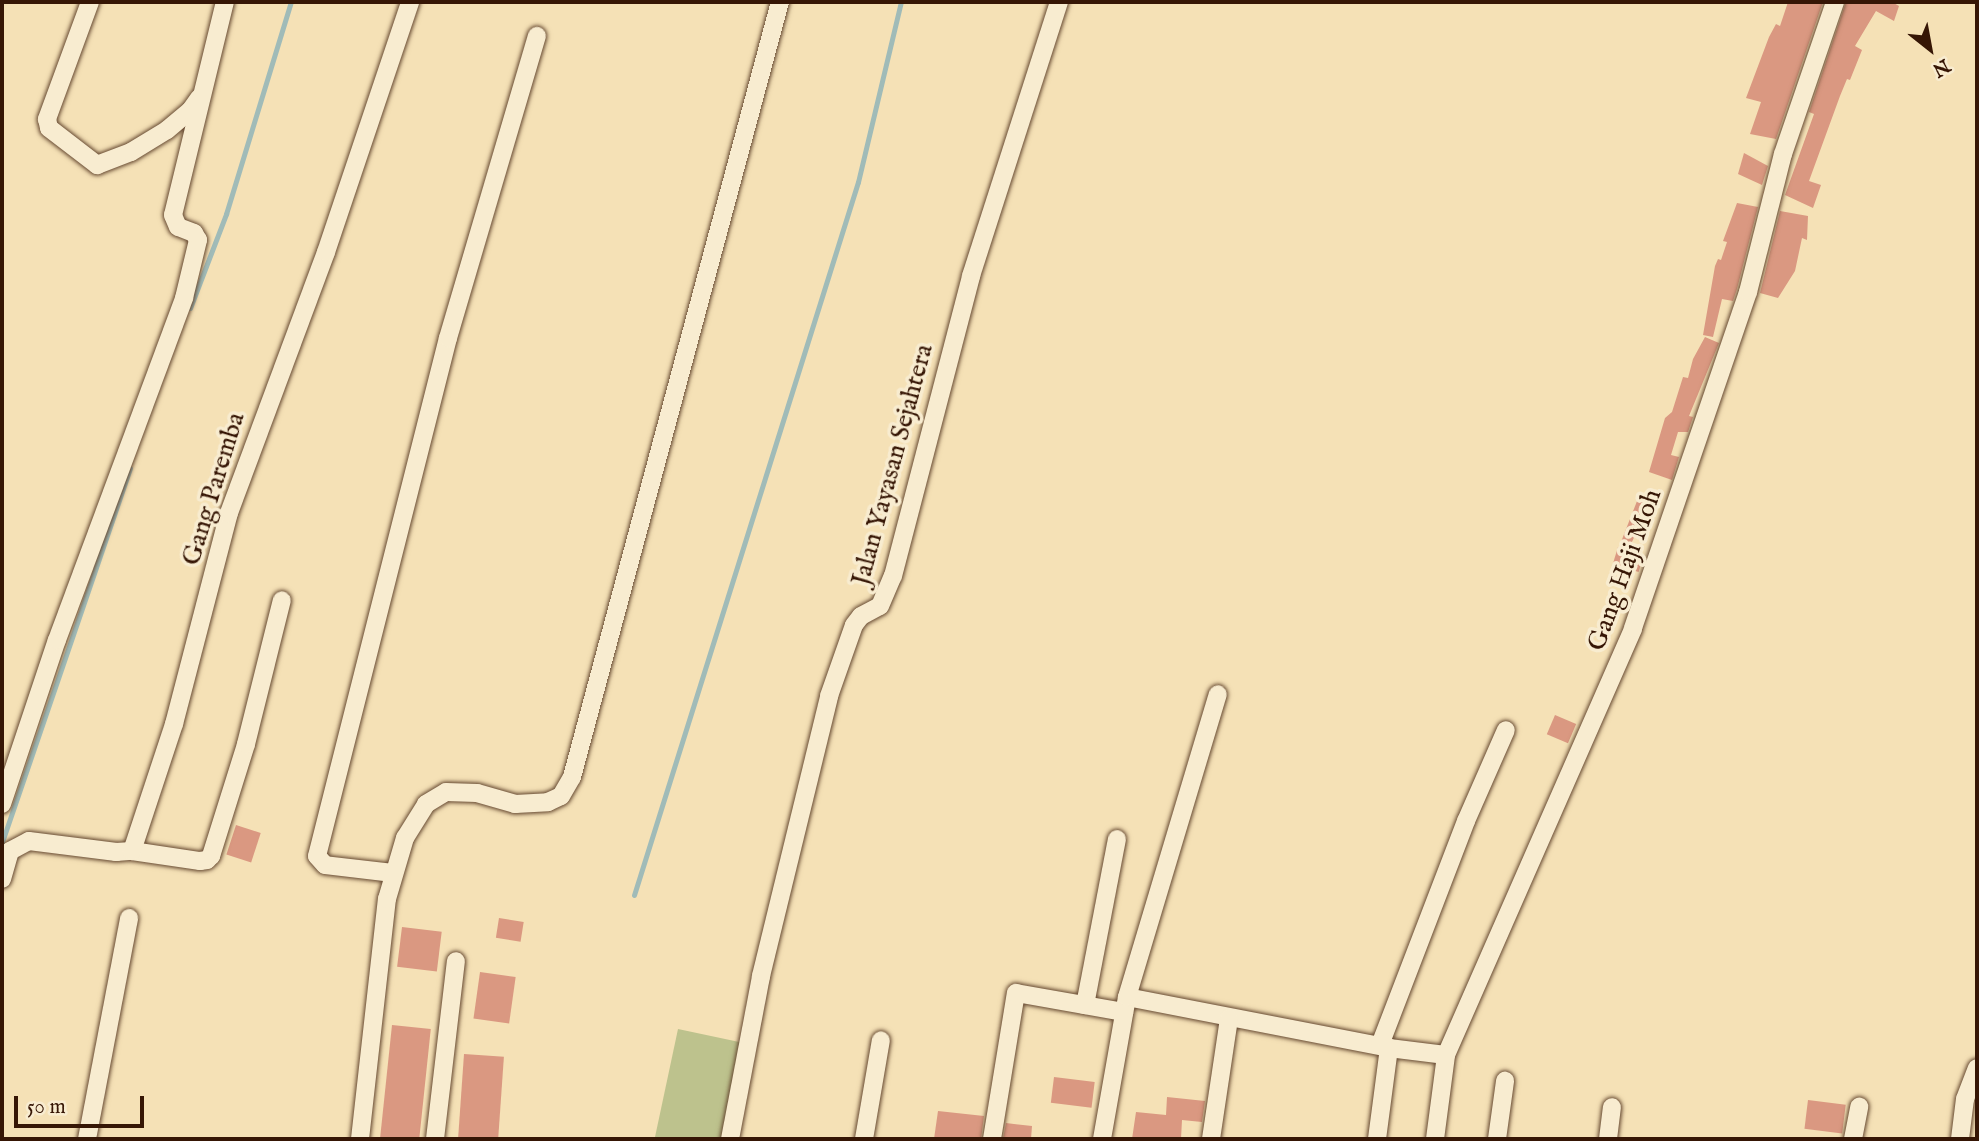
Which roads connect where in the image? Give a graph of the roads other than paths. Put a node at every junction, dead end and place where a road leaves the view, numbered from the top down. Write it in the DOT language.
graph roads {
  1 [pos="90,2"];
  2 [pos="225,2"];
  3 [pos="410,2"];
  4 [pos="780,2"];
  5 [pos="1059,2"];
  6 [pos="1835,2"];
  7 [pos="537,36"];
  8 [pos="202,93"];
  9 [pos="282,600"];
  10 [pos="1217,694"];
  11 [pos="1506,730"];
  12 [pos="2,804"];
  13 [pos="1117,839"];
  14 [pos="132,851"];
  15 [pos="393,873"];
  16 [pos="2,878"];
  17 [pos="129,918"];
  18 [pos="456,961"];
  19 [pos="1085,1005"];
  20 [pos="1125,1005"];
  21 [pos="1229,1018"];
  22 [pos="881,1040"];
  23 [pos="1384,1046"];
  24 [pos="1446,1055"];
  25 [pos="1977,1068"];
  26 [pos="1505,1081"];
  27 [pos="1612,1107"];
  28 [pos="1859,1107"];
  29 [pos="87,1139"];
  30 [pos="360,1139"];
  31 [pos="435,1139"];
  32 [pos="730,1139"];
  33 [pos="864,1139"];
  34 [pos="992,1139"];
  35 [pos="1102,1139"];
  36 [pos="1211,1139"];
  37 [pos="1377,1139"];
  38 [pos="1435,1139"];
  39 [pos="1497,1139"];
  40 [pos="1608,1139"];
  41 [pos="1853,1139"];
  42 [pos="1960,1139"];
  1 -- 8 [label="street"];
  2 -- 8 [label="street"];
  3 -- 14 [label="street, Gang Paremba"];
  4 -- 15 [label="street"];
  5 -- 32 [label="street, Jalan Yayasan Sejahtera"];
  6 -- 24 [label="street, Gang Haji Moh"];
  7 -- 15 [label="street"];
  8 -- 12 [label="street"];
  9 -- 14 [label="street"];
  10 -- 20 [label="street"];
  11 -- 23 [label="street"];
  13 -- 19 [label="street"];
  14 -- 16 [label="street"];
  15 -- 30 [label="street"];
  17 -- 29 [label="street"];
  18 -- 31 [label="street"];
  19 -- 20 [label="street"];
  19 -- 34 [label="street"];
  20 -- 21 [label="street"];
  20 -- 35 [label="street"];
  21 -- 23 [label="street"];
  21 -- 36 [label="street"];
  22 -- 33 [label="street"];
  23 -- 24 [label="street"];
  23 -- 37 [label="street"];
  24 -- 38 [label="street, Gang Haji Moh"];
  25 -- 42 [label="street"];
  26 -- 39 [label="street"];
  27 -- 40 [label="street"];
  28 -- 41 [label="street"];
}
